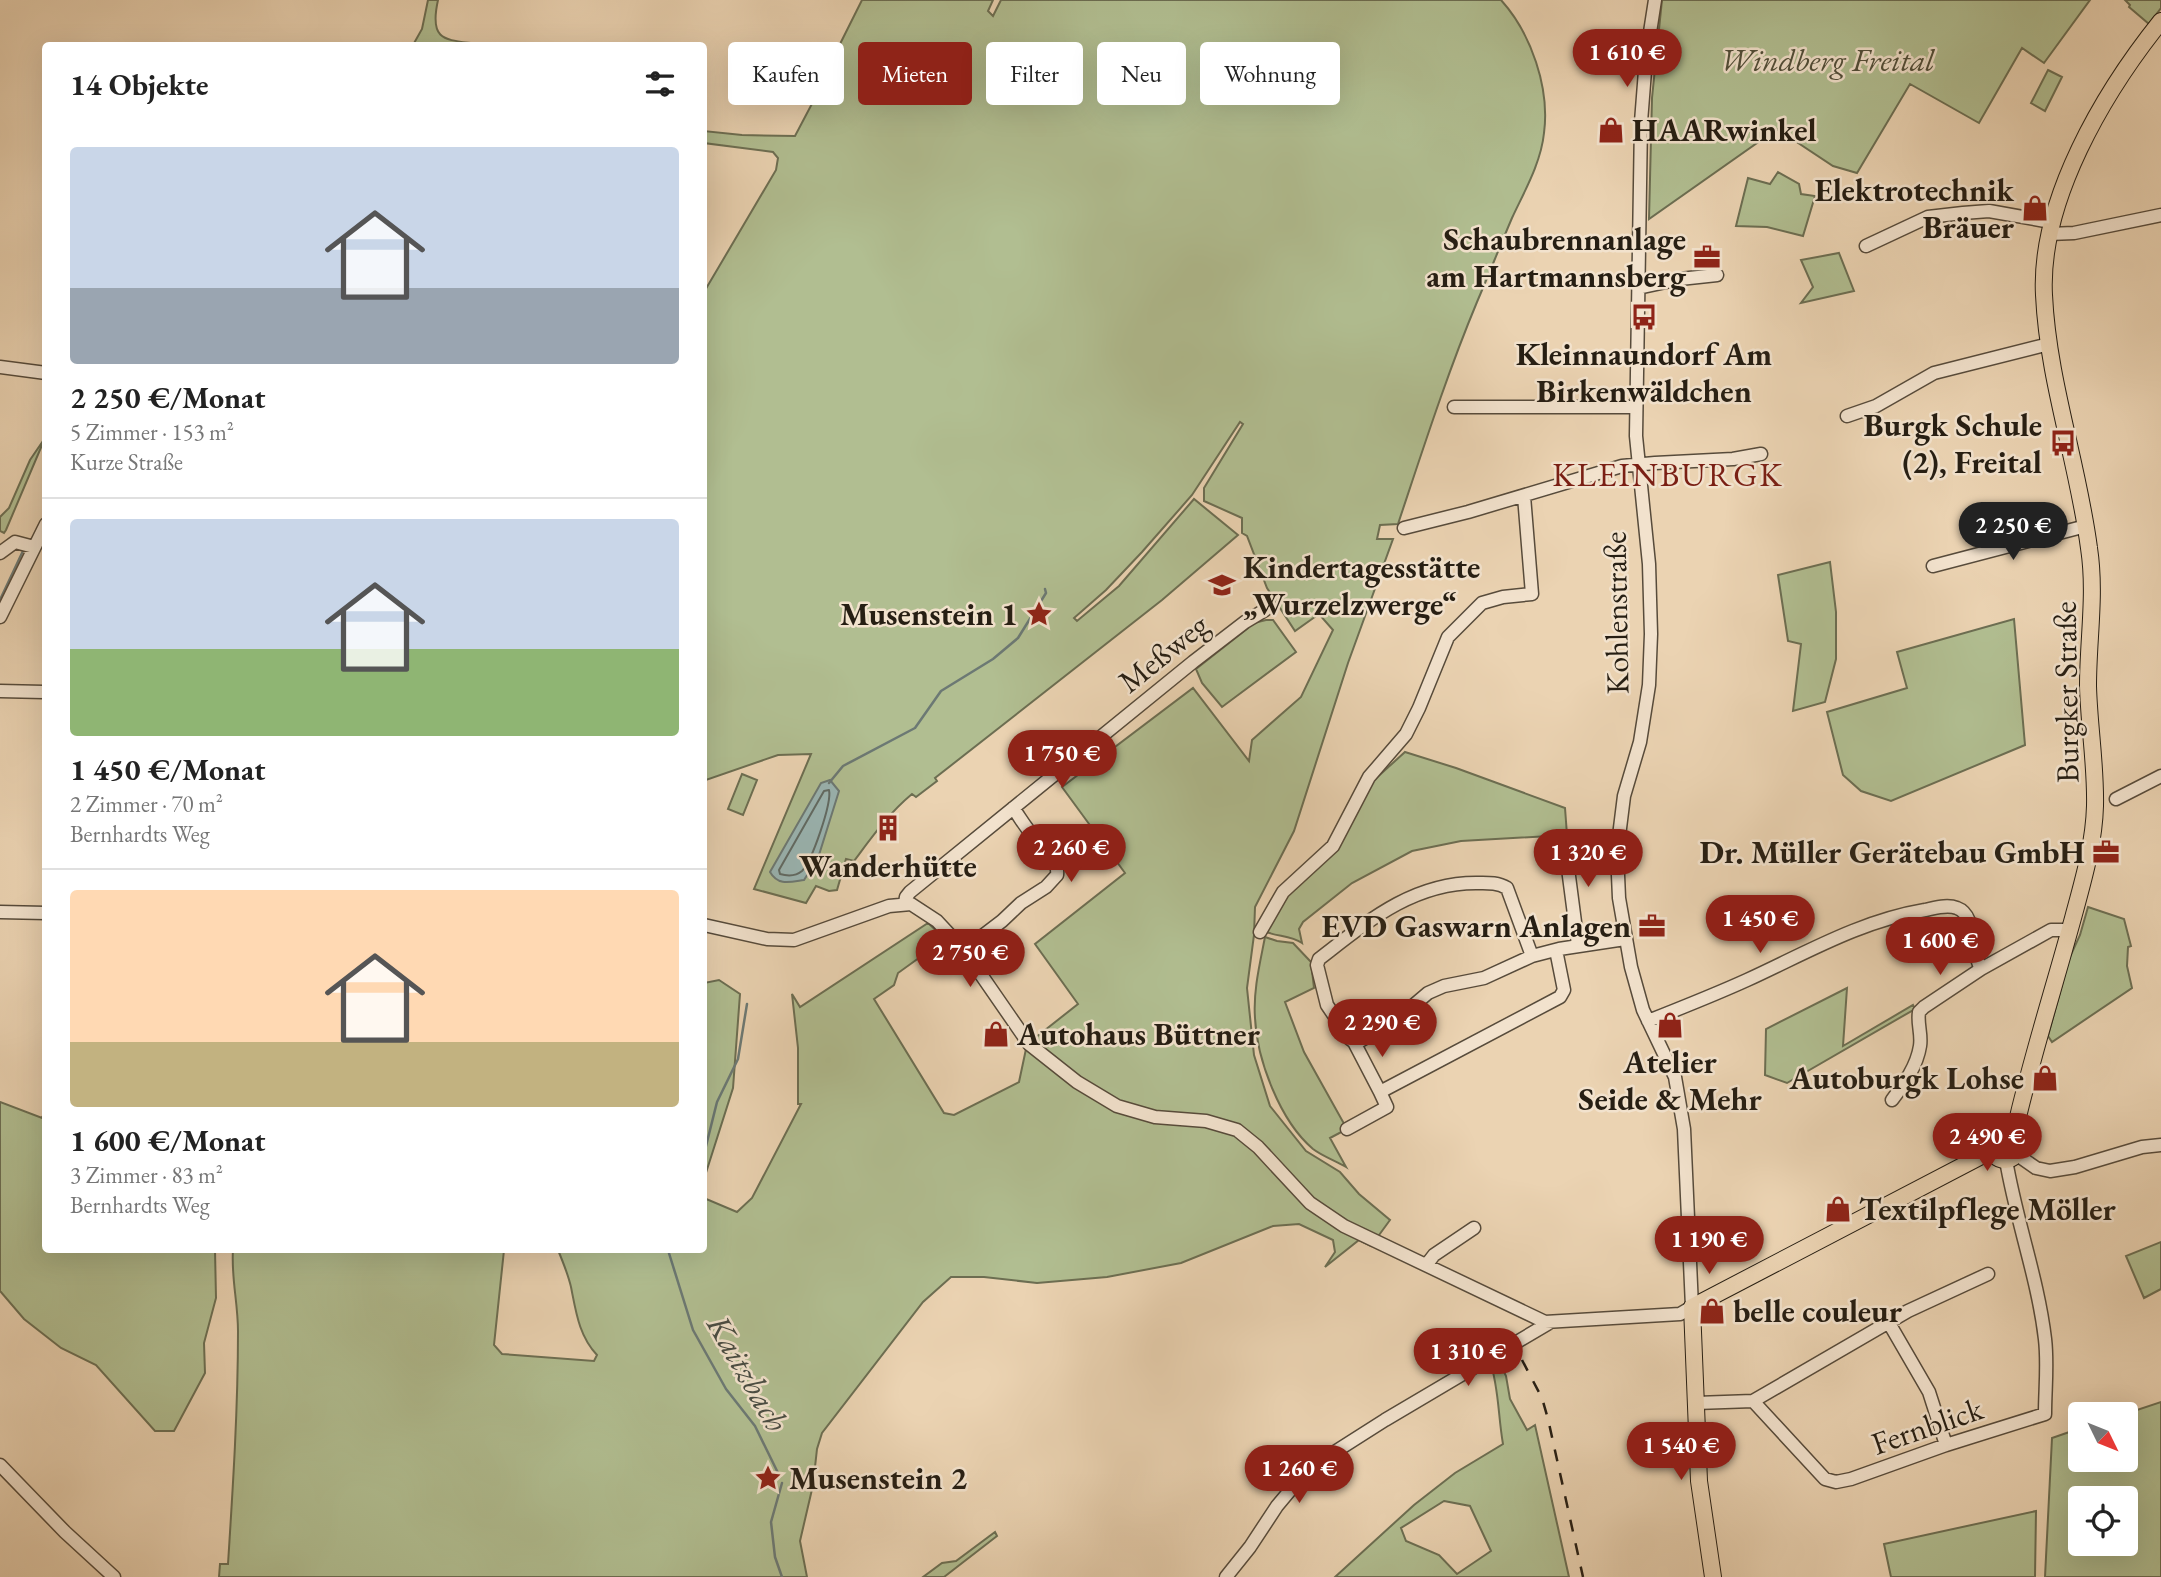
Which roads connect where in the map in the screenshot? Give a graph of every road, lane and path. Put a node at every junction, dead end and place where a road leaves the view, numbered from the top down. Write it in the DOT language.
graph roads {
  1 [pos="1655,0"];
  2 [pos="2161,21"];
  3 [pos="1586,52"];
  4 [pos="1646,58"];
  5 [pos="2161,215"];
  6 [pos="2050,228"];
  7 [pos="1866,246"];
  8 [pos="1717,275"];
  9 [pos="1638,288"];
  10 [pos="2049,344"];
  11 [pos="0,367"];
  12 [pos="42,372"];
  13 [pos="1454,407"];
  14 [pos="1636,407"];
  15 [pos="1847,416"];
  16 [pos="1761,454"];
  17 [pos="1638,465"];
  18 [pos="1524,496"];
  19 [pos="2086,526"];
  20 [pos="1404,528"];
  21 [pos="42,532"];
  22 [pos="34,547"];
  23 [pos="3,550"];
  24 [pos="1933,566"];
  25 [pos="1265,610"];
  26 [pos="0,617"];
  27 [pos="0,691"];
  28 [pos="42,692"];
  29 [pos="2161,776"];
  30 [pos="2116,799"];
  31 [pos="1013,808"];
  32 [pos="1564,838"];
  33 [pos="905,903"];
  34 [pos="0,912"];
  35 [pos="42,913"];
  36 [pos="707,926"];
  37 [pos="2070,930"];
  38 [pos="1260,932"];
  39 [pos="1625,939"];
  40 [pos="1578,945"];
  41 [pos="964,950"];
  42 [pos="1556,950"];
  43 [pos="1532,956"];
  44 [pos="1982,969"];
  45 [pos="1648,1021"];
  46 [pos="1354,1042"];
  47 [pos="1380,1092"];
  48 [pos="1892,1100"];
  49 [pos="1347,1129"];
  50 [pos="2012,1134"];
  51 [pos="2161,1145"];
  52 [pos="1991,1151"];
  53 [pos="2011,1157"];
  54 [pos="1474,1228"];
  55 [pos="1427,1264"];
  56 [pos="1988,1274"];
  57 [pos="1692,1307"];
  58 [pos="1549,1323"];
  59 [pos="1889,1323"];
  60 [pos="1754,1401"];
  61 [pos="1696,1403"];
  62 [pos="1946,1445"];
  63 [pos="0,1465"];
  64 [pos="114,1577"];
  65 [pos="1226,1577"];
  66 [pos="1713,1577"];
  1 -- 4 [label="street, Kohlenstraße"];
  2 -- 6 [label="main road, Burgker Straße"];
  3 -- 4 [label="street"];
  4 -- 9 [label="street, Kohlenstraße"];
  5 -- 6 [label="street"];
  6 -- 7 [label="street"];
  6 -- 10 [label="main road, Burgker Straße"];
  8 -- 9 [label="street"];
  9 -- 14 [label="street, Kohlenstraße"];
  10 -- 15 [label="street"];
  10 -- 19 [label="main road, Burgker Straße"];
  11 -- 12 [label="street"];
  13 -- 14 [label="street"];
  14 -- 17 [label="street, Kohlenstraße"];
  16 -- 17 [label="street"];
  17 -- 18 [label="street"];
  17 -- 39 [label="street, Kohlenstraße"];
  18 -- 20 [label="street"];
  18 -- 38 [label="street"];
  19 -- 24 [label="street"];
  19 -- 37 [label="main road, Burgker Straße"];
  21 -- 22 [label="street"];
  22 -- 23 [label="street"];
  22 -- 26 [label="street"];
  25 -- 31 [label="street, Meßweg"];
  27 -- 28 [label="street"];
  29 -- 30 [label="street"];
  31 -- 33 [label="street, Meßweg"];
  31 -- 41 [label="street"];
  32 -- 40 [label="street"];
  33 -- 36 [label="street"];
  33 -- 41 [label="street"];
  34 -- 35 [label="street"];
  37 -- 44 [label="street"];
  37 -- 50 [label="main road, Burgker Straße"];
  39 -- 40 [label="street"];
  39 -- 45 [label="street, Kohlenstraße"];
  40 -- 42 [label="street"];
  41 -- 55 [label="street"];
  42 -- 43 [label="street"];
  42 -- 47 [label="street"];
  43 -- 46 [label="street"];
  43 -- 46 [label="street"];
  44 -- 45 [label="street"];
  44 -- 48 [label="street"];
  45 -- 57 [label="street, Kohlenstraße"];
  46 -- 47 [label="street"];
  47 -- 49 [label="street"];
  50 -- 52 [label="main road"];
  50 -- 53 [label="main road, Burgker Straße"];
  51 -- 53 [label="street"];
  52 -- 53 [label="main road"];
  52 -- 57 [label="main road"];
  53 -- 62 [label="street, Fernblick"];
  54 -- 55 [label="street"];
  55 -- 58 [label="street"];
  56 -- 59 [label="street"];
  57 -- 58 [label="street"];
  57 -- 61 [label="main road, Kohlenstraße"];
  58 -- 65 [label="street"];
  59 -- 60 [label="street"];
  59 -- 62 [label="street"];
  60 -- 61 [label="street"];
  60 -- 62 [label="street, Fernblick"];
  61 -- 66 [label="main road, Kohlenstraße"];
  63 -- 64 [label="street"];
}
